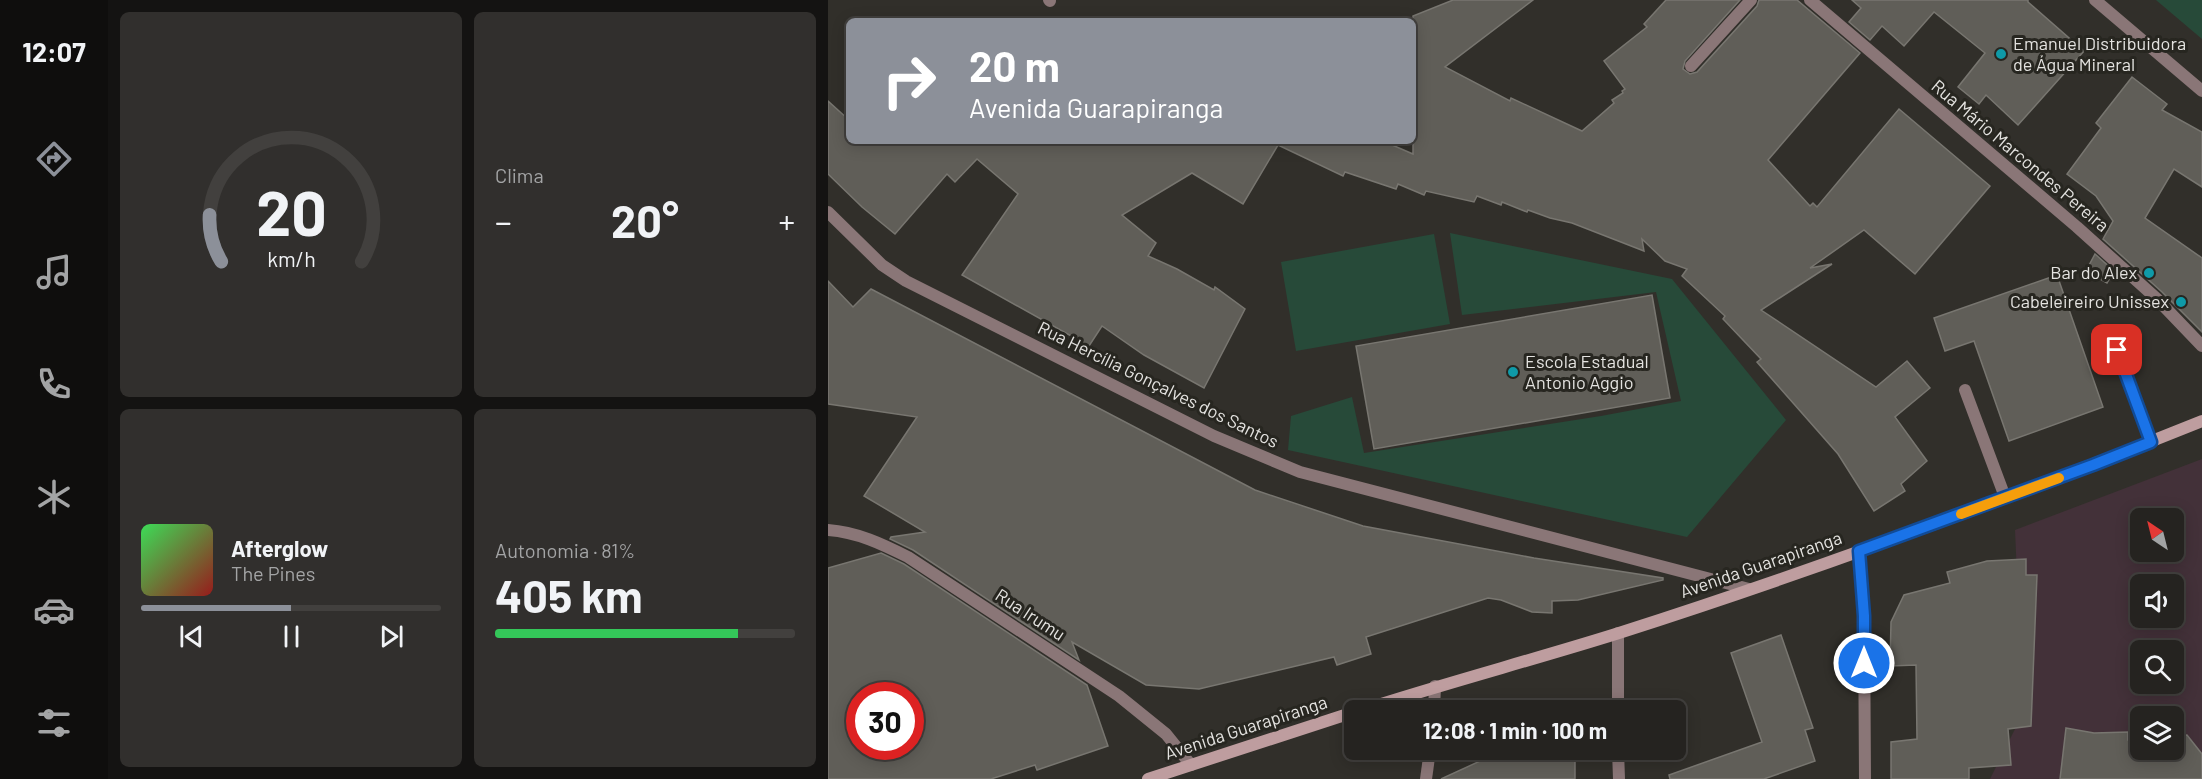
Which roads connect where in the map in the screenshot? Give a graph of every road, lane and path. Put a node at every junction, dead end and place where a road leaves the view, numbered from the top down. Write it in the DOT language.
graph roads {
  1 [pos="1751,0"];
  2 [pos="1810,0"];
  3 [pos="2094,0"];
  4 [pos="1691,66"];
  5 [pos="2202,92"];
  6 [pos="828,212"];
  7 [pos="2202,346"];
  8 [pos="2117,350"];
  9 [pos="1965,390"];
  10 [pos="2202,421"];
  11 [pos="2151,442"];
  12 [pos="2005,497"];
  13 [pos="828,530"];
  14 [pos="1859,551"];
  15 [pos="1749,589"];
  16 [pos="1618,633"];
  17 [pos="1435,686"];
  18 [pos="1393,700"];
  19 [pos="1434,700"];
  20 [pos="1618,700"];
  21 [pos="1344,716"];
  22 [pos="1429,760"];
  23 [pos="1618,760"];
  24 [pos="1191,765"];
  25 [pos="1148,779"];
  26 [pos="1426,779"];
  27 [pos="1618,779"];
  28 [pos="1866,779"];
  1 -- 4 [label="street"];
  2 -- 7 [label="street, Rua Mário Marcondes Pereira"];
  3 -- 5 [label="street"];
  6 -- 15 [label="street, Rua Hercília Gonçalves dos Santos"];
  8 -- 11 [label="street"];
  9 -- 12 [label="street"];
  10 -- 11 [label="main road, Avenida Guarapiranga"];
  11 -- 12 [label="main road, Avenida Guarapiranga"];
  12 -- 14 [label="main road, Avenida Guarapiranga"];
  13 -- 24 [label="street, Rua Irumu"];
  14 -- 15 [label="main road, Avenida Guarapiranga"];
  14 -- 28 [label="street"];
  15 -- 16 [label="main road, Avenida Guarapiranga"];
  16 -- 17 [label="main road, Avenida Guarapiranga"];
  16 -- 20 [label="street"];
  17 -- 18 [label="main road, Avenida Guarapiranga"];
  17 -- 19 [label="street"];
  21 -- 24 [label="main road, Avenida Guarapiranga"];
  22 -- 26 [label="street"];
  23 -- 27 [label="street"];
  24 -- 25 [label="main road, Avenida Guarapiranga"];
}
